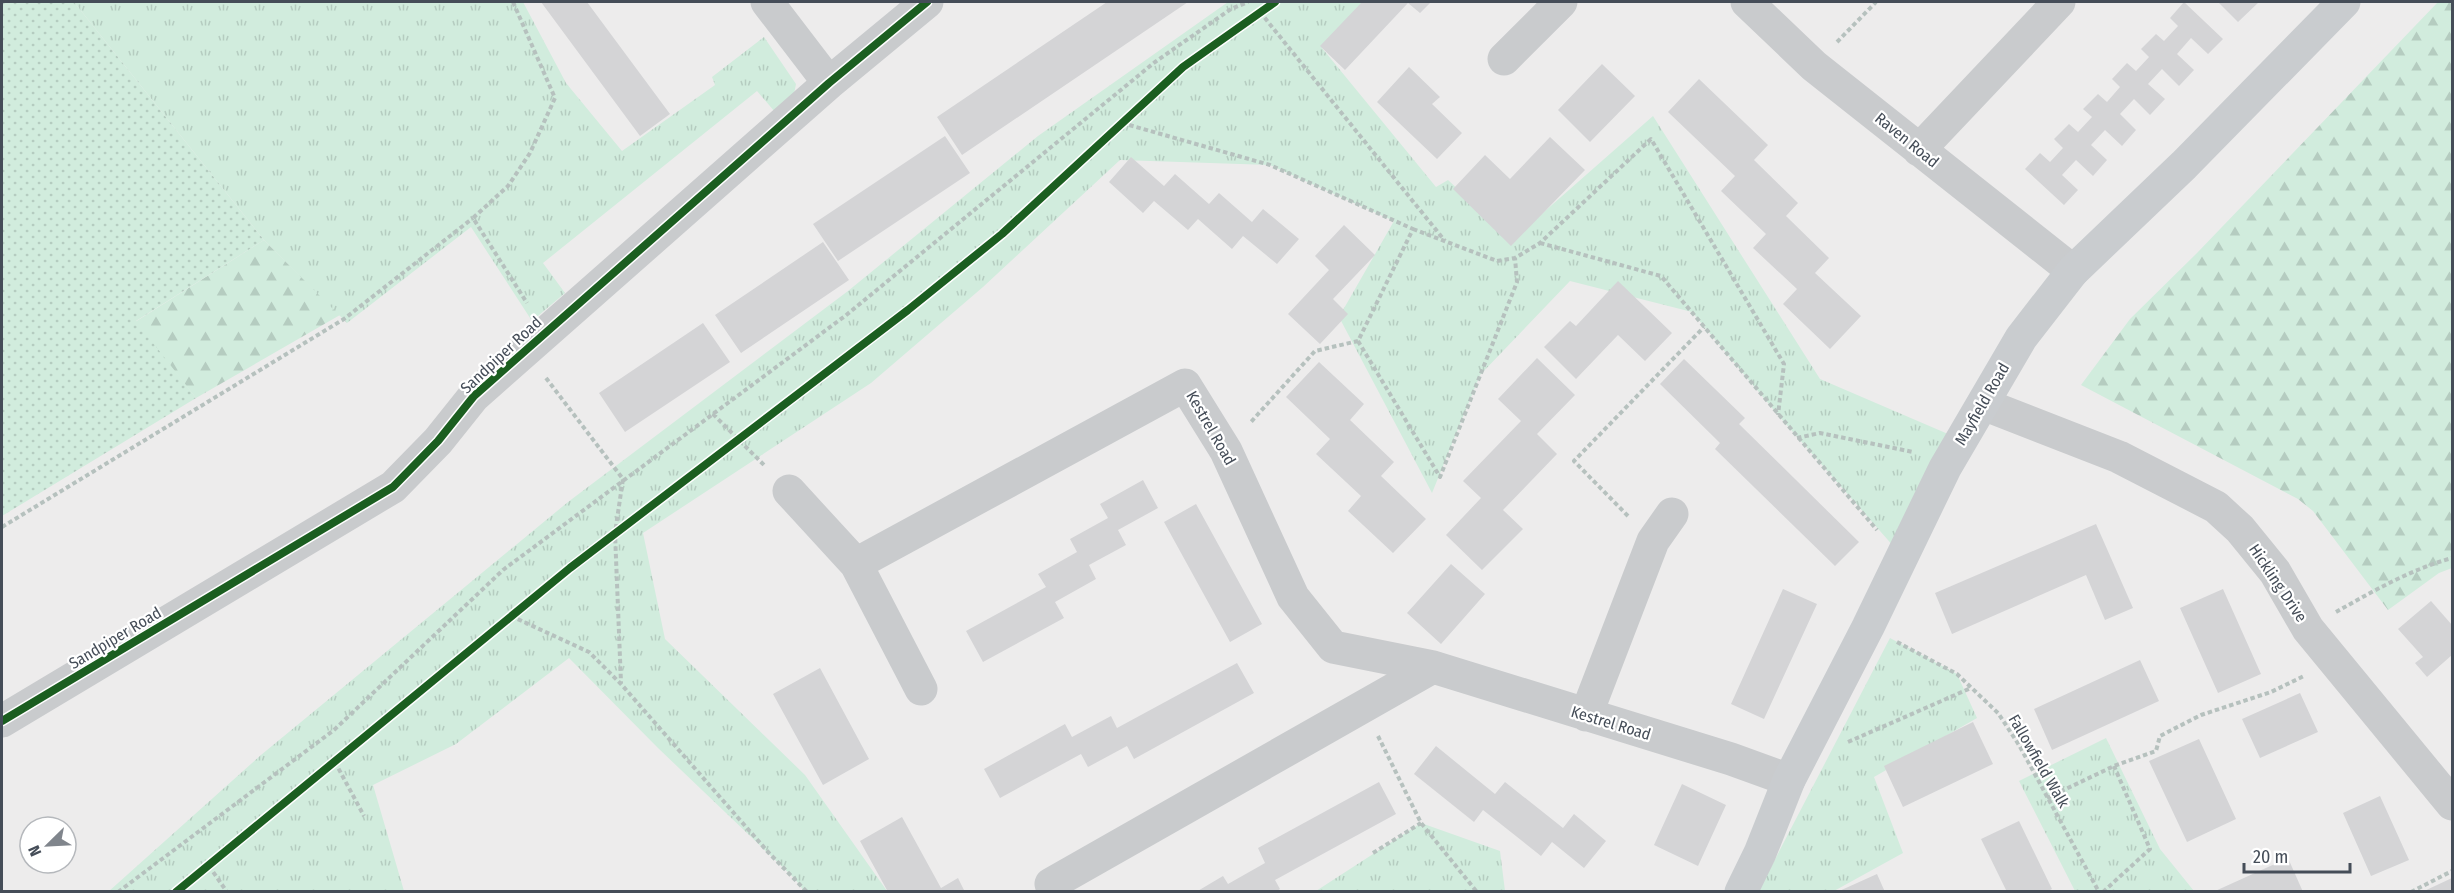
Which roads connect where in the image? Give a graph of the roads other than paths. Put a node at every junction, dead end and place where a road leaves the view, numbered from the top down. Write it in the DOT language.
graph roads {
  1 [pos="766,2"];
  2 [pos="927,2"];
  3 [pos="1561,2"];
  4 [pos="1747,2"];
  5 [pos="2059,2"];
  6 [pos="2344,2"];
  7 [pos="1504,59"];
  8 [pos="829,83"];
  9 [pos="1919,150"];
  10 [pos="2073,271"];
  11 [pos="1983,404"];
  12 [pos="789,491"];
  13 [pos="1672,514"];
  14 [pos="856,564"];
  15 [pos="1433,667"];
  16 [pos="921,689"];
  17 [pos="1586,715"];
  18 [pos="2,721"];
  19 [pos="1790,780"];
  20 [pos="2452,804"];
  21 [pos="1051,884"];
  22 [pos="1741,891"];
  1 -- 8 [label="street"];
  2 -- 8 [label="street, Sandpiper Road"];
  3 -- 7 [label="street"];
  4 -- 9 [label="street, Raven Road"];
  5 -- 9 [label="street"];
  6 -- 10 [label="street, Mayfield Road"];
  8 -- 18 [label="street, Sandpiper Road"];
  9 -- 10 [label="street, Raven Road"];
  10 -- 11 [label="street, Mayfield Road"];
  11 -- 19 [label="street, Mayfield Road"];
  11 -- 20 [label="street, Hickling Drive"];
  12 -- 14 [label="street"];
  13 -- 17 [label="street"];
  14 -- 15 [label="street, Kestrel Road"];
  14 -- 16 [label="street"];
  15 -- 17 [label="street, Kestrel Road"];
  15 -- 21 [label="street"];
  17 -- 19 [label="street, Kestrel Road"];
  19 -- 22 [label="street, Mayfield Road"];
}
